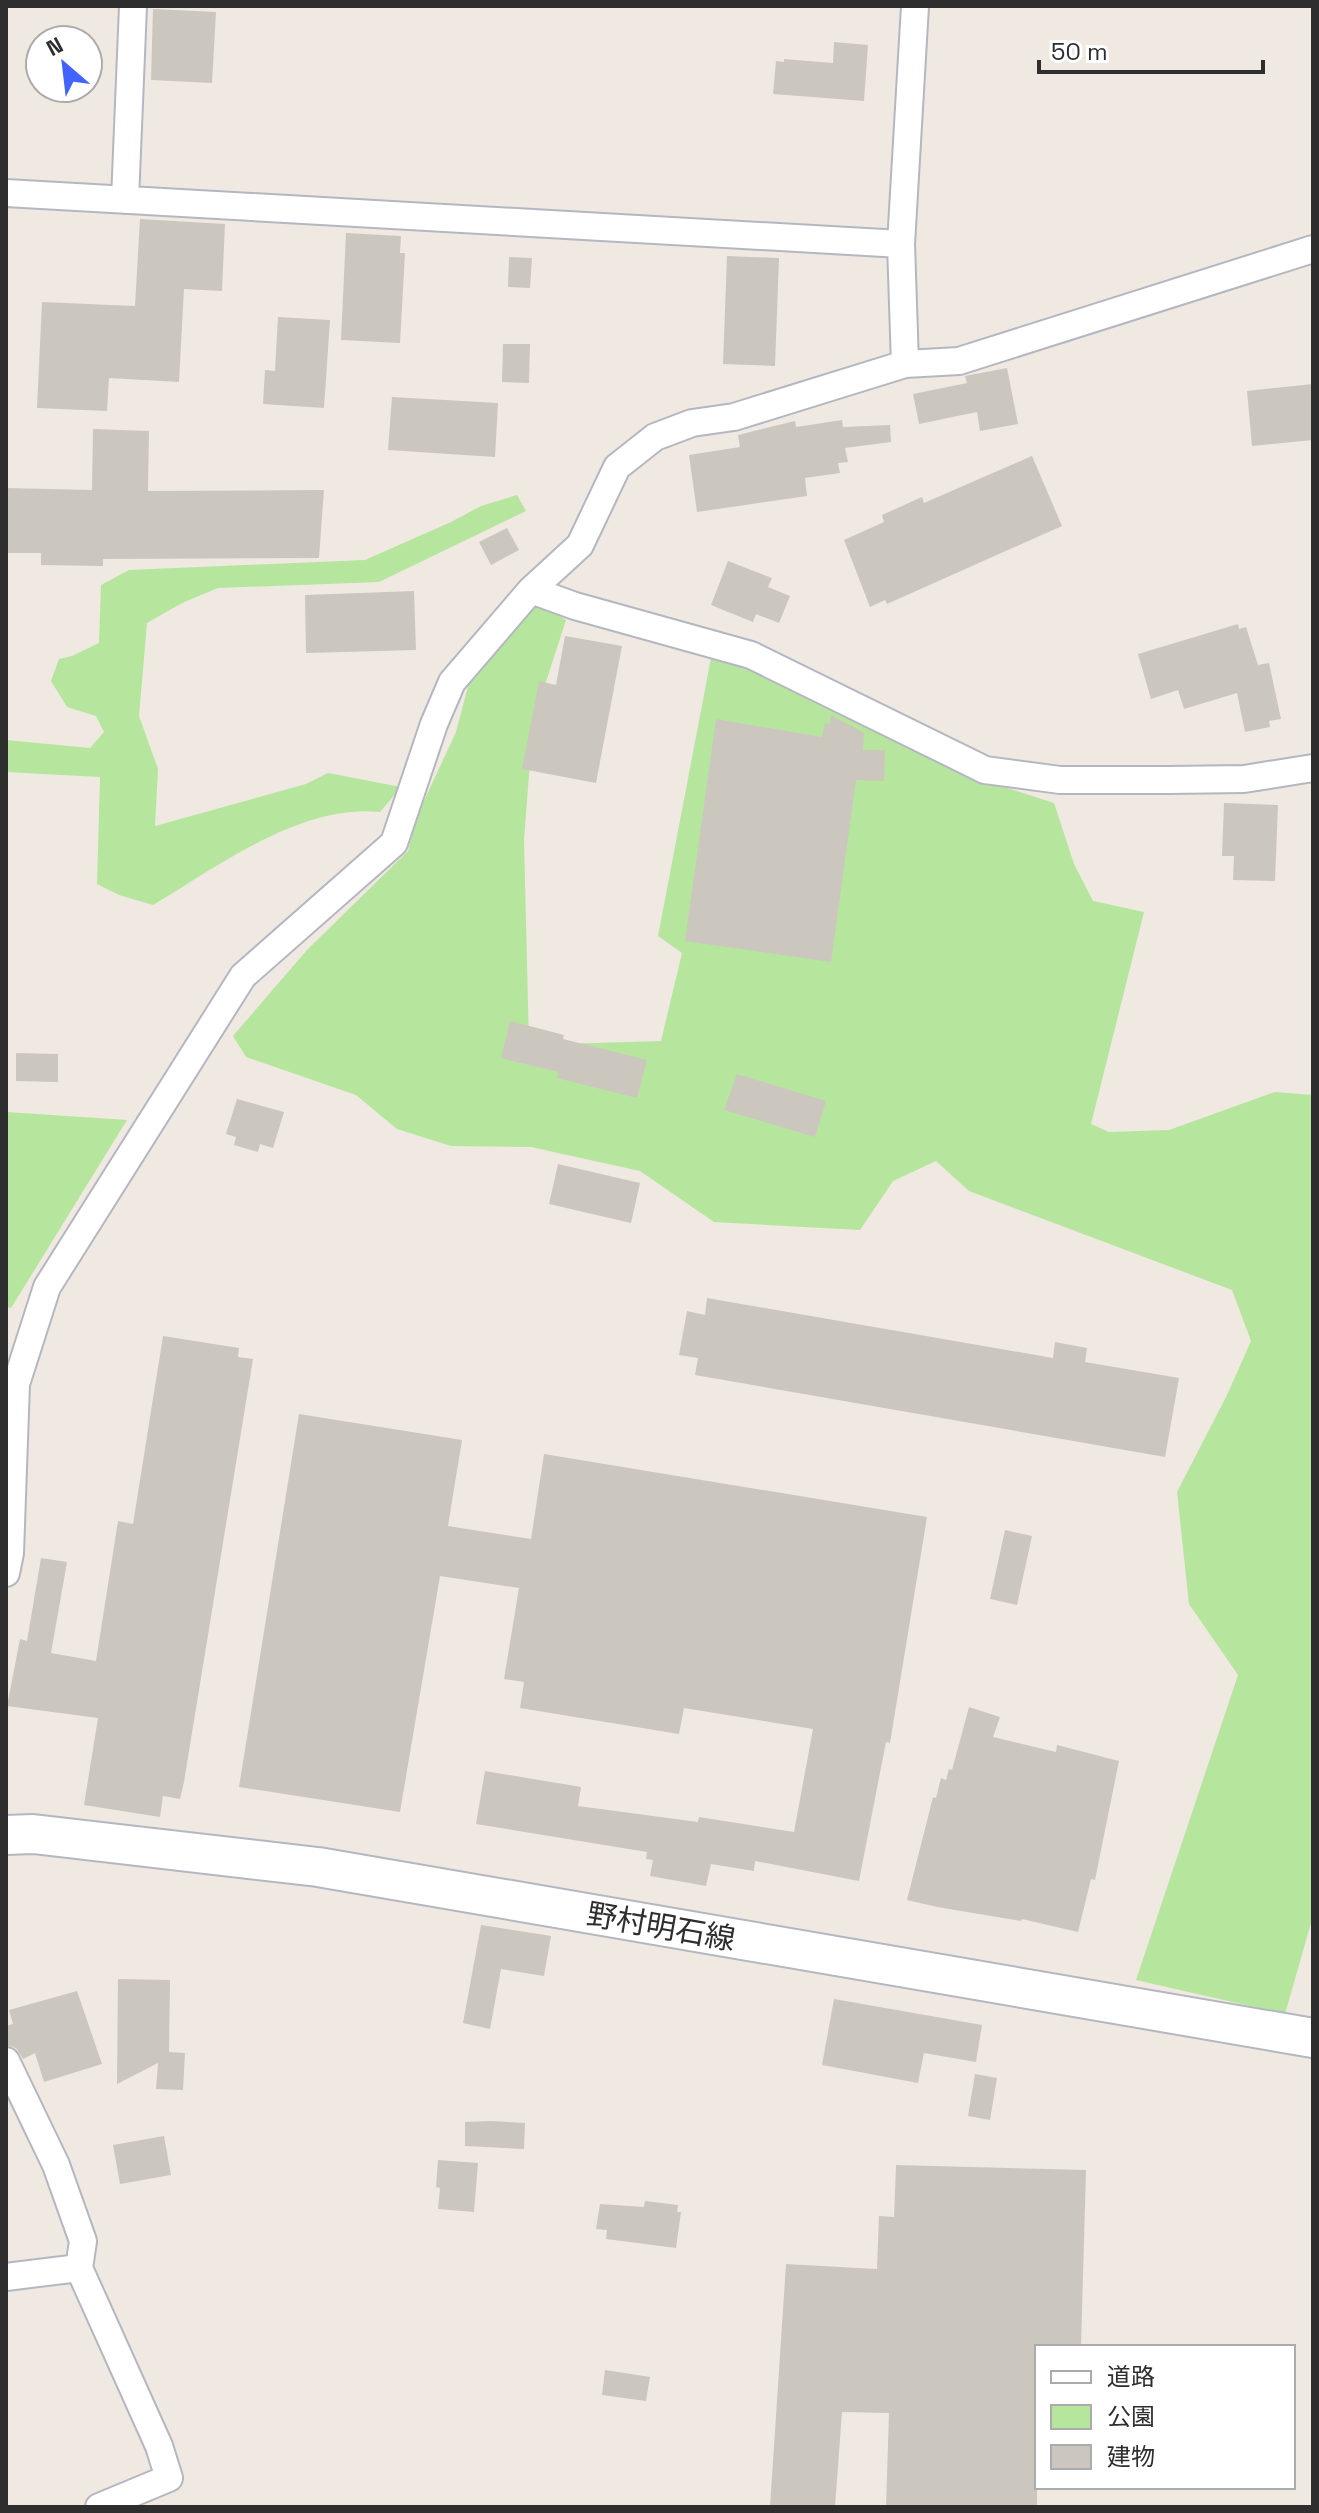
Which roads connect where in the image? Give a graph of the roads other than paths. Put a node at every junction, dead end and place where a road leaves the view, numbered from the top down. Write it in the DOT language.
graph roads {
  1 [pos="133,6"];
  2 [pos="915,6"];
  3 [pos="6,193"];
  4 [pos="125,200"];
  5 [pos="901,244"];
  6 [pos="1313,249"];
  7 [pos="905,364"];
  8 [pos="531,590"];
  9 [pos="1313,768"];
  10 [pos="6,1573"];
  11 [pos="6,1835"];
  12 [pos="1313,2038"];
  13 [pos="6,2061"];
  14 [pos="79,2268"];
  15 [pos="6,2277"];
  16 [pos="99,2507"];
  1 -- 4 [label="street"];
  2 -- 5 [label="street"];
  3 -- 4 [label="street"];
  4 -- 5 [label="street"];
  5 -- 7 [label="street"];
  6 -- 7 [label="street"];
  7 -- 8 [label="street"];
  8 -- 9 [label="street"];
  8 -- 10 [label="street"];
  11 -- 12 [label="main road, 野村明石線"];
  13 -- 14 [label="street"];
  14 -- 15 [label="street"];
  14 -- 16 [label="street"];
}
